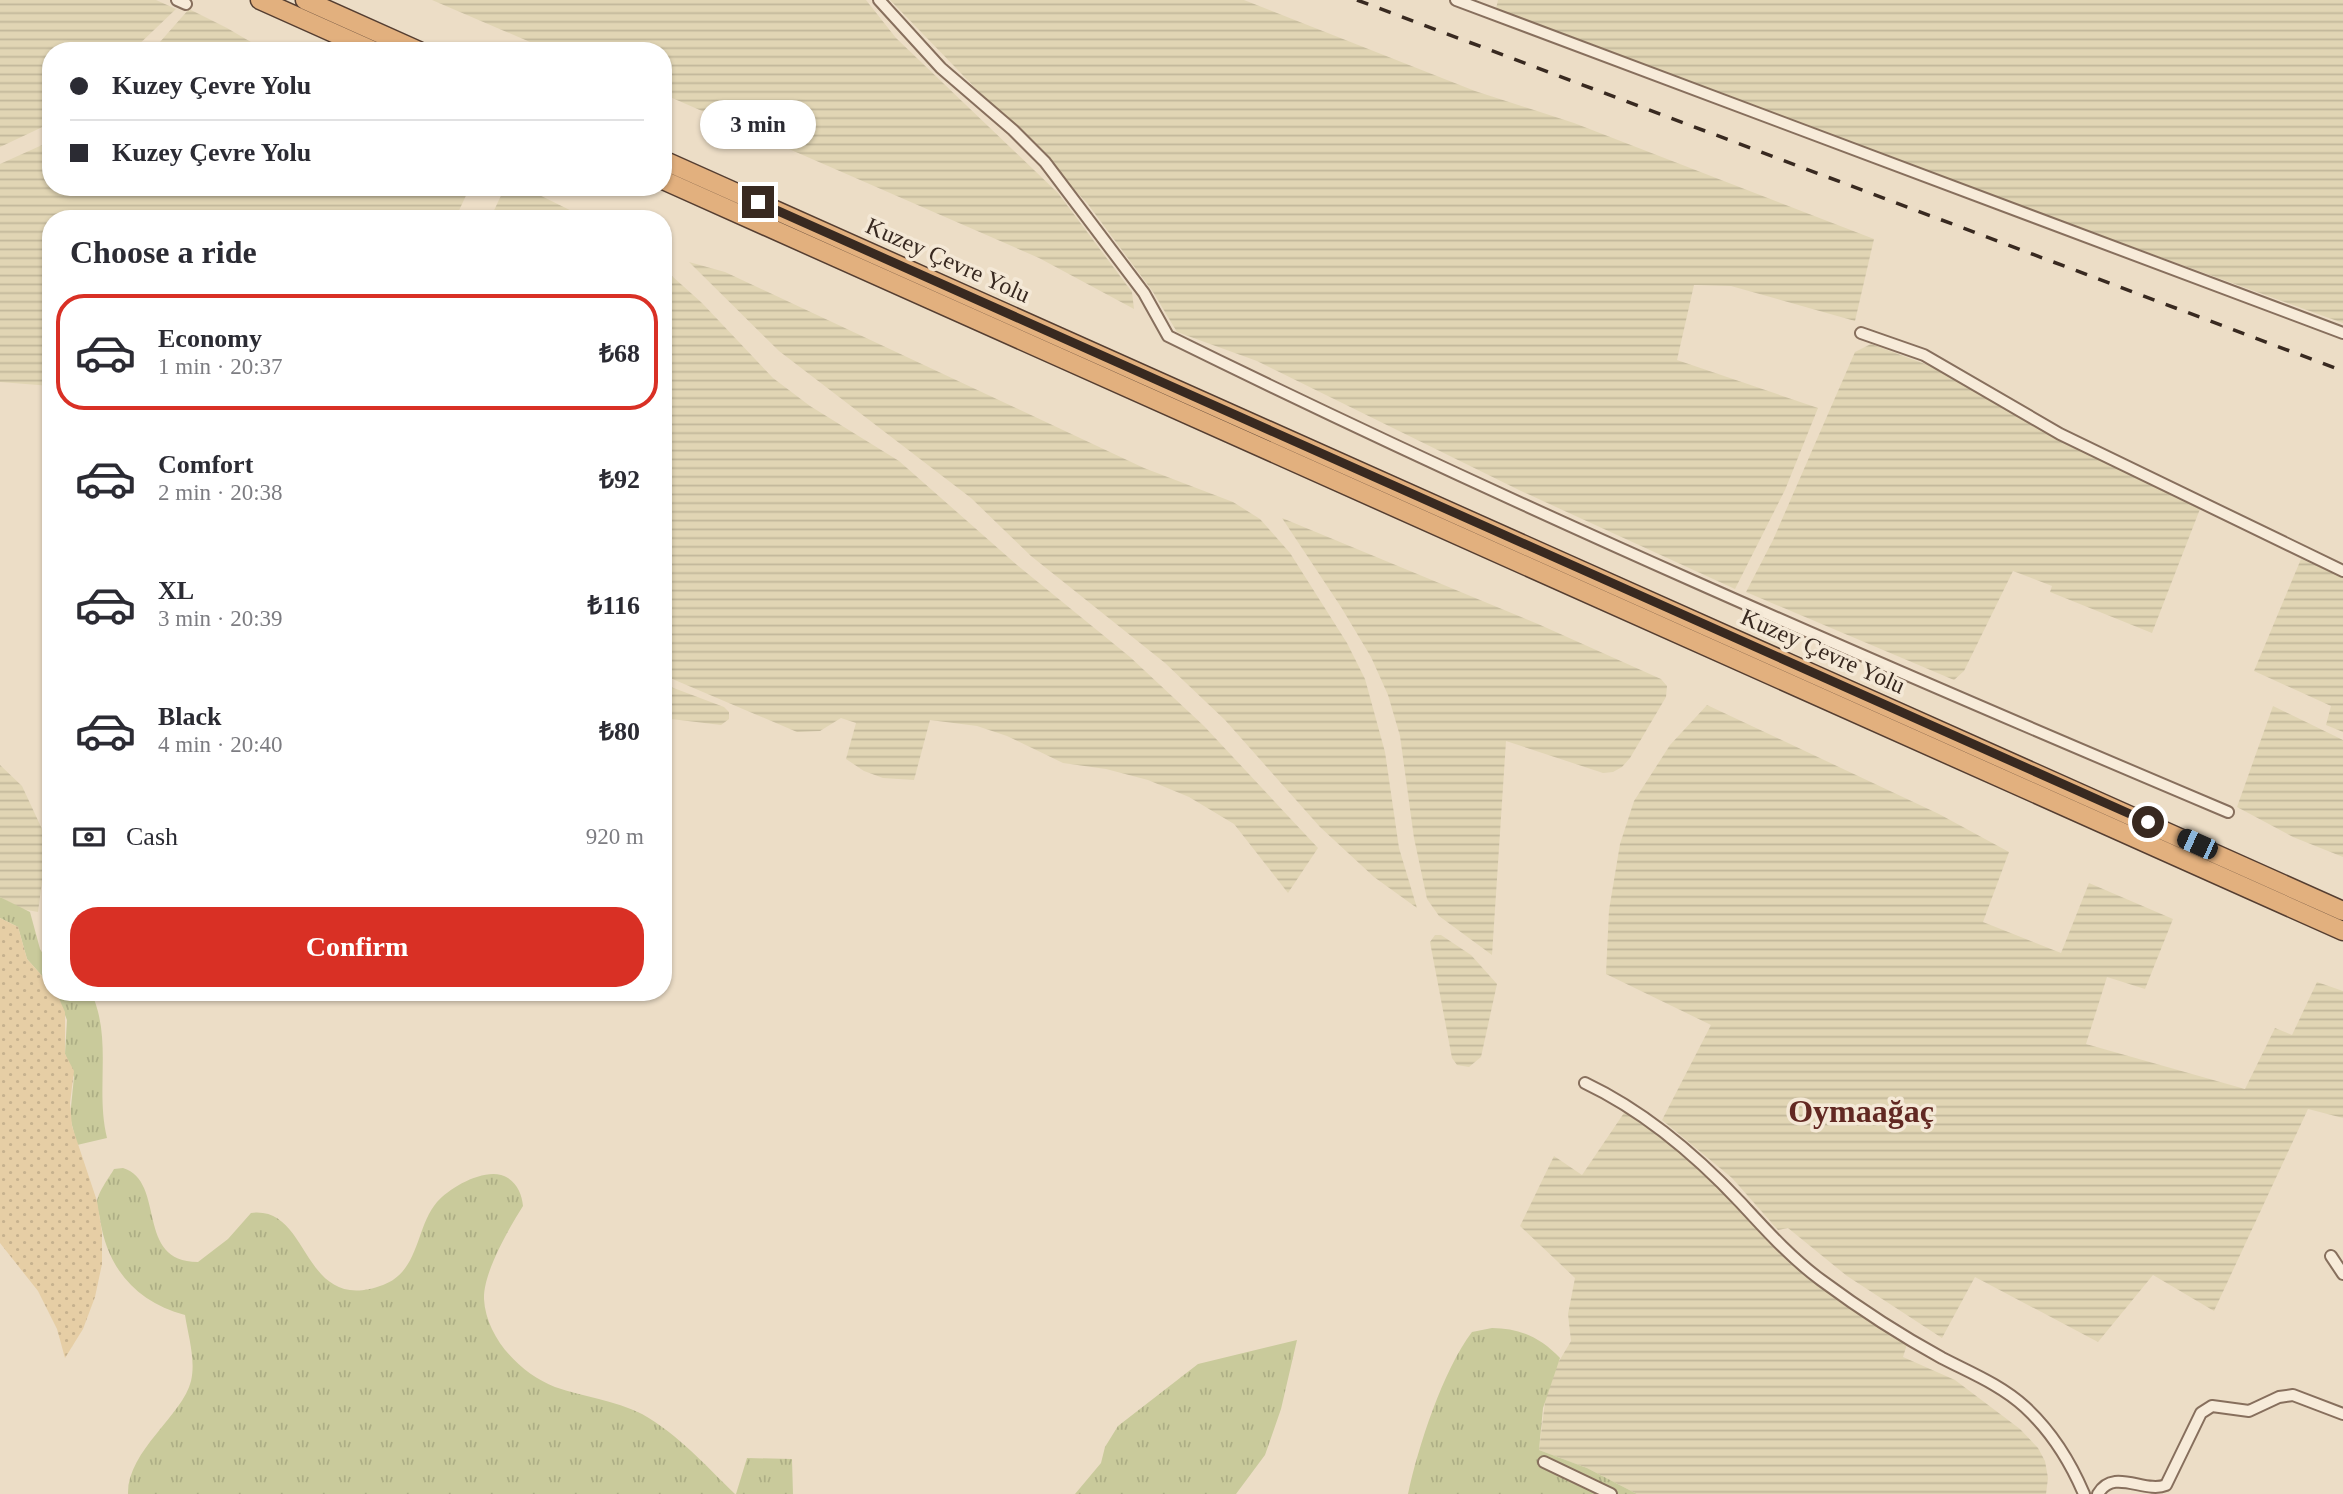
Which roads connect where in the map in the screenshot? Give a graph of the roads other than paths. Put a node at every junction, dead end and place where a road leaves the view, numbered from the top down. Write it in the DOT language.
graph roads {
  1 [pos="260,0"];
  2 [pos="305,0"];
  3 [pos="879,0"];
  4 [pos="1456,0"];
  5 [pos="353,42"];
  6 [pos="398,42"];
  7 [pos="672,164"];
  8 [pos="672,184"];
  9 [pos="1861,333"];
  10 [pos="2343,333"];
  11 [pos="2343,571"];
  12 [pos="2228,811"];
  13 [pos="2343,911"];
  14 [pos="2342,931"];
  15 [pos="1585,1083"];
  16 [pos="2331,1256"];
  17 [pos="2343,1275"];
  18 [pos="2343,1414"];
  19 [pos="1544,1462"];
  20 [pos="1611,1494"];
  21 [pos="2084,1494"];
  22 [pos="2098,1494"];
  1 -- 5 [label="highway"];
  2 -- 6 [label="highway"];
  3 -- 12 [label="street"];
  4 -- 10 [label="street"];
  7 -- 13 [label="highway, Kuzey Çevre Yolu"];
  8 -- 14 [label="highway, Kuzey Çevre Yolu"];
  9 -- 11 [label="street"];
  15 -- 21 [label="street"];
  16 -- 17 [label="street"];
  18 -- 22 [label="street"];
  19 -- 20 [label="street"];
}
